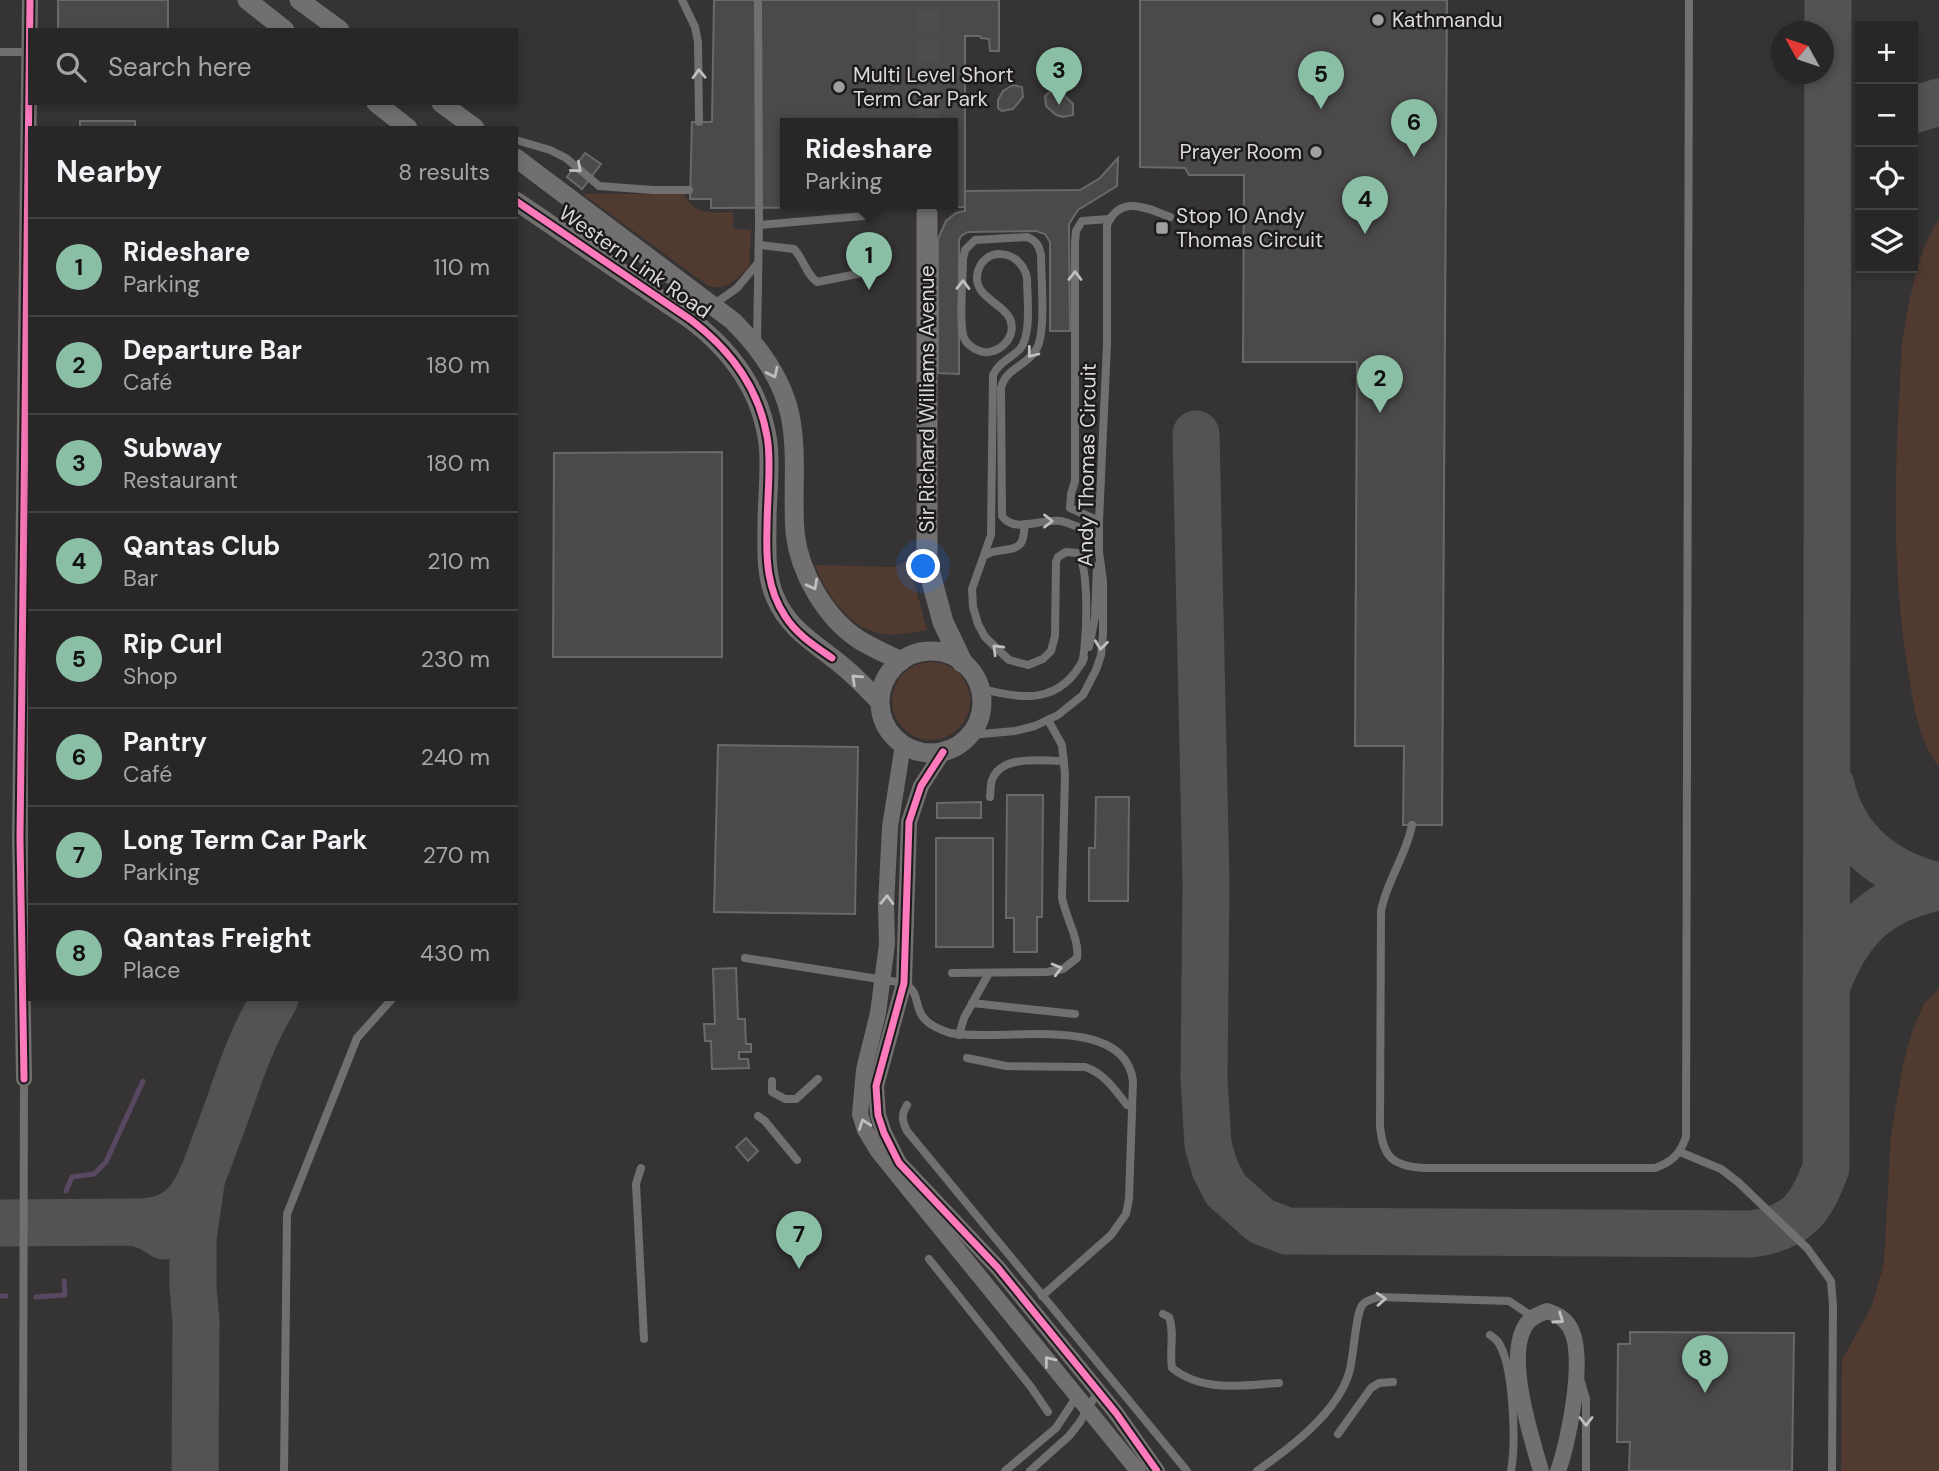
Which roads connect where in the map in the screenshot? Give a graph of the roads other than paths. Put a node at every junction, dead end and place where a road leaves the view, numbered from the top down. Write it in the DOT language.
graph roads {
  1 [pos="30,0"];
  2 [pos="247,0"];
  3 [pos="299,0"];
  4 [pos="682,0"];
  5 [pos="758,0"];
  6 [pos="1689,0"];
  7 [pos="29,28"];
  8 [pos="282,28"];
  9 [pos="337,28"];
  10 [pos="0,52"];
  11 [pos="28,52"];
  12 [pos="28,105"];
  13 [pos="379,105"];
  14 [pos="444,105"];
  15 [pos="699,122"];
  16 [pos="28,126"];
  17 [pos="405,126"];
  18 [pos="474,126"];
  19 [pos="28,139"];
  20 [pos="518,141"];
  21 [pos="518,159"];
  22 [pos="690,190"];
  23 [pos="518,202"];
  24 [pos="927,214"];
  25 [pos="863,216"];
  26 [pos="1170,217"];
  27 [pos="1110,219"];
  28 [pos="760,225"];
  29 [pos="759,245"];
  30 [pos="758,264"];
  31 [pos="862,273"];
  32 [pos="713,305"];
  33 [pos="757,347"];
  34 [pos="1099,521"];
  35 [pos="1026,524"];
  36 [pos="1098,537"];
  37 [pos="1099,552"];
  38 [pos="986,555"];
  39 [pos="901,661"];
  40 [pos="962,662"];
  41 [pos="1082,663"];
  42 [pos="980,688"];
  43 [pos="879,701"];
  44 [pos="1048,720"];
  45 [pos="970,735"];
  46 [pos="902,745"];
  47 [pos="943,752"];
  48 [pos="1063,761"];
  49 [pos="990,796"];
  50 [pos="1412,825"];
  51 [pos="746,958"];
  52 [pos="953,973"];
  53 [pos="989,973"];
  54 [pos="882,981"];
  55 [pos="904,983"];
  56 [pos="390,1001"];
  57 [pos="972,1003"];
  58 [pos="1075,1014"];
  59 [pos="959,1035"];
  60 [pos="967,1058"];
  61 [pos="24,1079"];
  62 [pos="818,1079"];
  63 [pos="772,1081"];
  64 [pos="907,1105"];
  65 [pos="1127,1105"];
  66 [pos="758,1116"];
  67 [pos="1681,1152"];
  68 [pos="797,1160"];
  69 [pos="641,1168"];
  70 [pos="929,1259"];
  71 [pos="1042,1296"];
  72 [pos="1163,1314"];
  73 [pos="1533,1317"];
  74 [pos="1490,1335"];
  75 [pos="644,1339"];
  76 [pos="1576,1373"];
  77 [pos="1393,1382"];
  78 [pos="1279,1383"];
  79 [pos="1098,1391"];
  80 [pos="1082,1402"];
  81 [pos="1048,1412"];
  82 [pos="1338,1434"];
  83 [pos="23,1471"];
  84 [pos="284,1471"];
  85 [pos="1005,1471"];
  86 [pos="1030,1471"];
  87 [pos="1138,1471"];
  88 [pos="1157,1471"];
  89 [pos="1187,1471"];
  90 [pos="1257,1471"];
  91 [pos="1511,1471"];
  92 [pos="1541,1471"];
  93 [pos="1558,1471"];
  94 [pos="1586,1471"];
  95 [pos="1832,1471"];
  1 -- 7 [label="street"];
  2 -- 8 [label="street"];
  3 -- 9 [label="street"];
  15 -- 4 [label="lane, one-way"];
  5 -- 28 [label="lane"];
  6 -- 67 [label="lane"];
  10 -- 11 [label="lane"];
  12 -- 16 [label="street"];
  13 -- 17 [label="street"];
  14 -- 18 [label="street"];
  19 -- 61 [label="street"];
  20 -- 22 [label="lane, one-way"];
  21 -- 32 [label="street, Western Link Road"];
  43 -- 23 [label="street, Western Link Road, one-way"];
  24 -- 40 [label="main road, Sir Richard Williams Avenue"];
  25 -- 28 [label="lane"];
  26 -- 27 [label="lane"];
  27 -- 34 [label="lane, Andy Thomas Circuit"];
  34 -- 27 [label="lane, one-way"];
  28 -- 29 [label="lane"];
  29 -- 30 [label="lane"];
  29 -- 31 [label="lane"];
  30 -- 32 [label="lane"];
  30 -- 33 [label="lane"];
  32 -- 33 [label="street, Western Link Road"];
  33 -- 39 [label="street, Western Link Road, one-way"];
  34 -- 36 [label="lane, Andy Thomas Circuit"];
  35 -- 36 [label="lane, one-way"];
  35 -- 38 [label="lane"];
  38 -- 35 [label="lane, one-way"];
  36 -- 37 [label="lane, Andy Thomas Circuit"];
  37 -- 41 [label="lane"];
  37 -- 44 [label="lane, Andy Thomas Circuit, one-way"];
  41 -- 38 [label="lane, one-way"];
  39 -- 40 [label="street"];
  39 -- 43 [label="street"];
  40 -- 42 [label="street"];
  41 -- 42 [label="lane"];
  42 -- 45 [label="street"];
  43 -- 46 [label="street"];
  44 -- 45 [label="lane, Andy Thomas Circuit"];
  44 -- 48 [label="lane"];
  45 -- 47 [label="street"];
  46 -- 47 [label="street"];
  54 -- 46 [label="street, one-way"];
  47 -- 55 [label="street"];
  48 -- 49 [label="lane"];
  53 -- 48 [label="lane, one-way"];
  50 -- 67 [label="lane"];
  51 -- 54 [label="lane"];
  52 -- 53 [label="lane"];
  53 -- 57 [label="lane"];
  54 -- 55 [label="lane"];
  80 -- 54 [label="street, one-way"];
  55 -- 59 [label="lane"];
  55 -- 79 [label="street"];
  56 -- 84 [label="lane"];
  57 -- 58 [label="lane"];
  57 -- 59 [label="lane"];
  59 -- 71 [label="lane"];
  60 -- 65 [label="lane"];
  61 -- 83 [label="lane"];
  62 -- 63 [label="lane"];
  64 -- 71 [label="lane"];
  66 -- 68 [label="lane"];
  67 -- 95 [label="lane"];
  69 -- 75 [label="lane"];
  70 -- 81 [label="lane"];
  71 -- 89 [label="lane"];
  72 -- 78 [label="lane"];
  73 -- 76 [label="street, one-way"];
  90 -- 73 [label="lane, one-way"];
  73 -- 92 [label="street"];
  74 -- 91 [label="lane"];
  76 -- 93 [label="street"];
  76 -- 94 [label="lane, one-way"];
  77 -- 82 [label="lane"];
  79 -- 80 [label="lane"];
  79 -- 88 [label="street"];
  80 -- 85 [label="lane"];
  80 -- 86 [label="lane"];
  80 -- 87 [label="street"];
}
